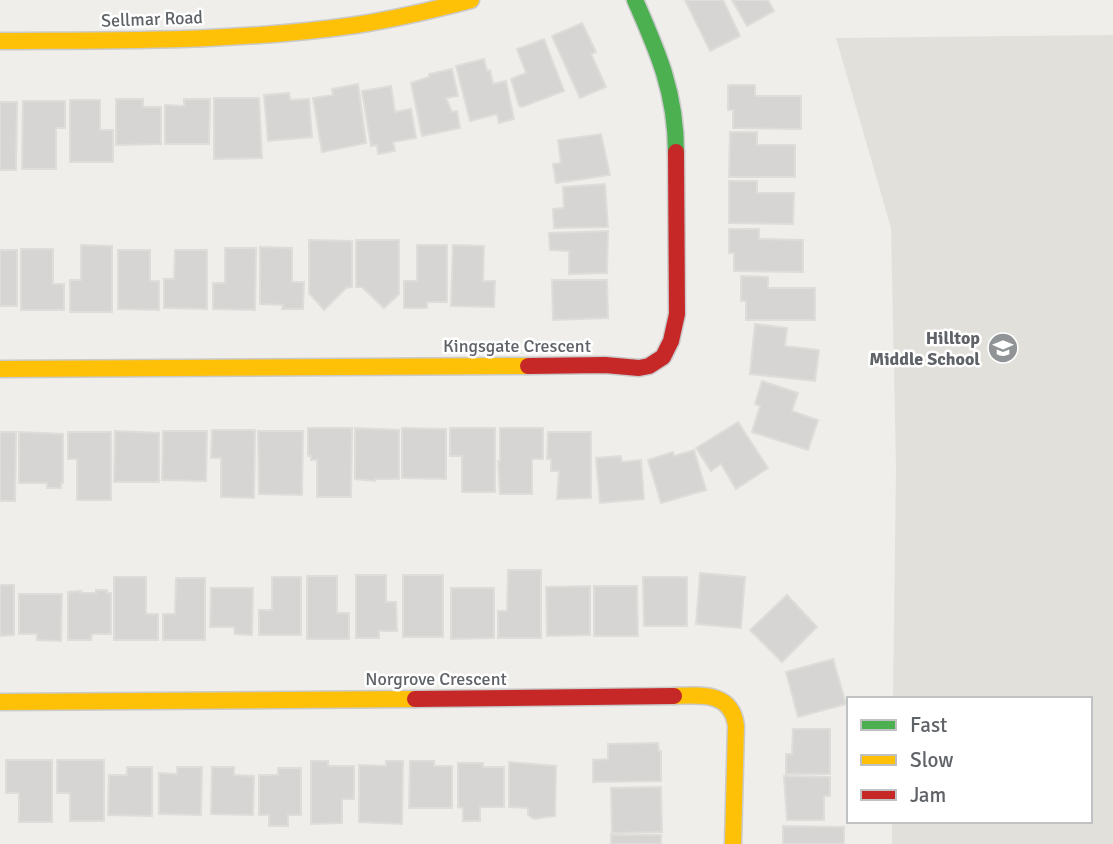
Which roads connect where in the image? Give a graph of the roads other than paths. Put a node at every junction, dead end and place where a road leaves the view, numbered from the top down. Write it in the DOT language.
graph roads {
  1 [pos="471,0"];
  2 [pos="635,0"];
  3 [pos="0,41"];
  4 [pos="0,369"];
  5 [pos="0,702"];
  6 [pos="733,844"];
  1 -- 3 [label="street, Sellmar Road"];
  2 -- 4 [label="street, Kingsgate Crescent"];
  5 -- 6 [label="street, Norgrove Crescent"];
}
